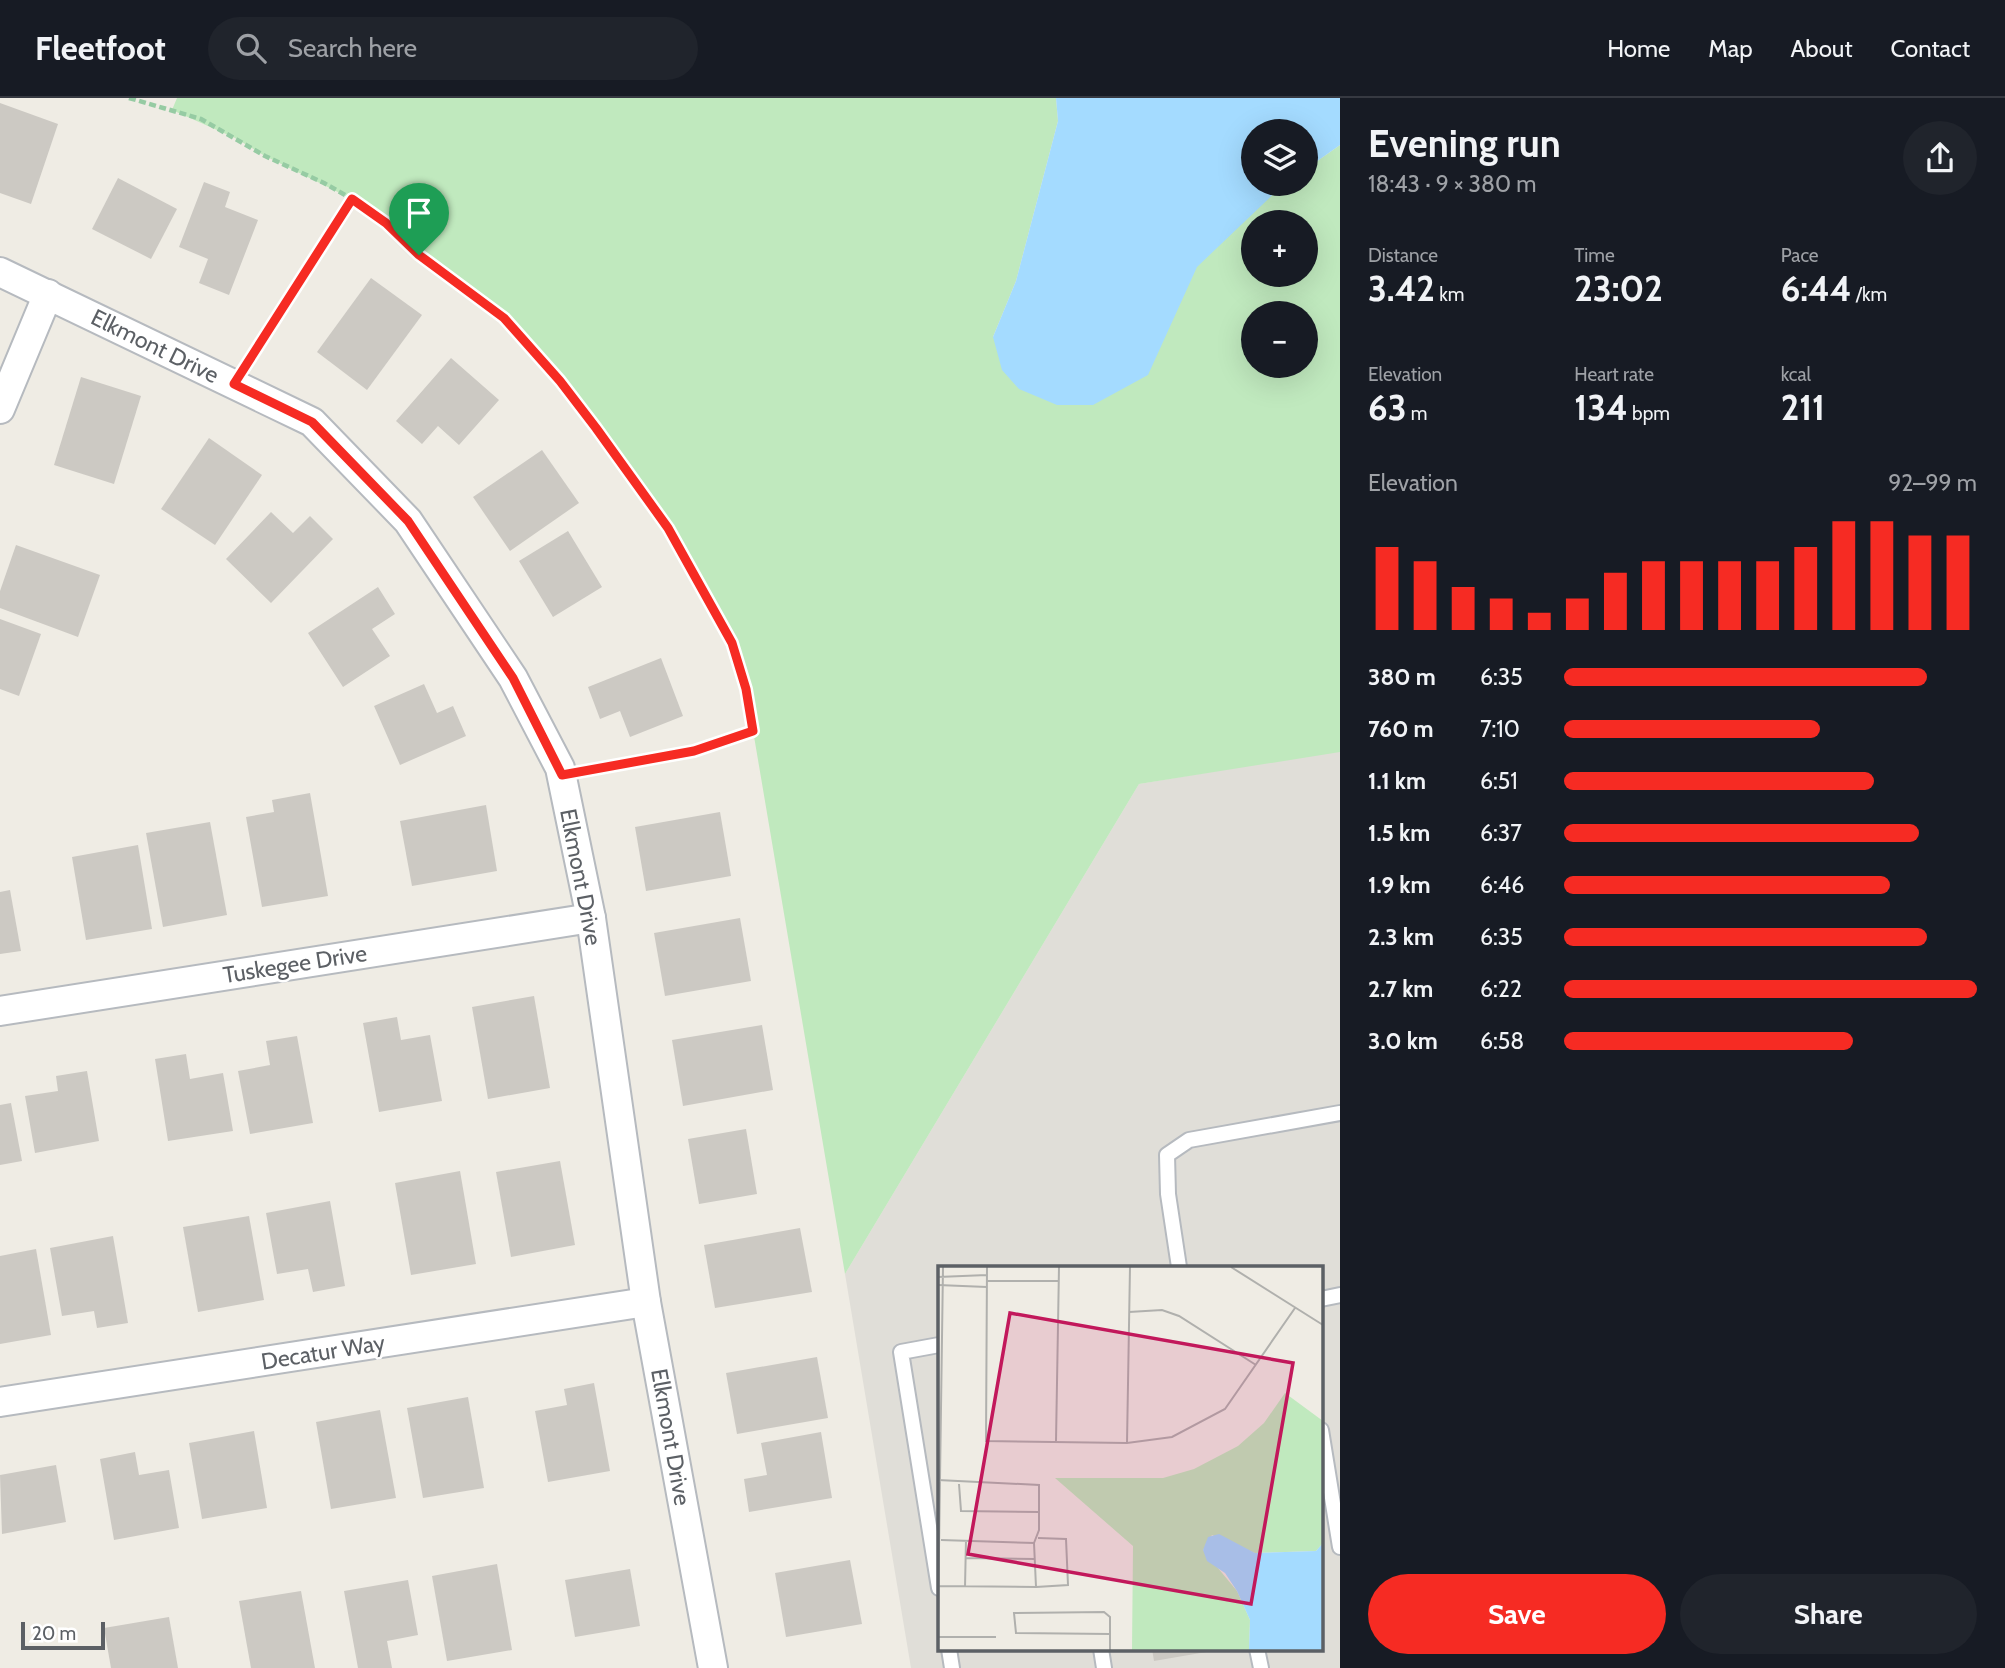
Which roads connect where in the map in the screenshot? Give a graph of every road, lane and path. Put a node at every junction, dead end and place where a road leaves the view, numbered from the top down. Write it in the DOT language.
graph roads {
  1 [pos="129,98"];
  2 [pos="352,199"];
  3 [pos="0,272"];
  4 [pos="48,294"];
  5 [pos="234,384"];
  6 [pos="0,409"];
  7 [pos="562,775"];
  8 [pos="591,918"];
  9 [pos="0,1011"];
  10 [pos="1340,1113"];
  11 [pos="1179,1266"];
  12 [pos="1340,1295"];
  13 [pos="1322,1299"];
  14 [pos="646,1302"];
  15 [pos="938,1345"];
  16 [pos="0,1402"];
  17 [pos="1322,1436"];
  18 [pos="1340,1547"];
  19 [pos="938,1582"];
  20 [pos="949,1650"];
  21 [pos="1101,1650"];
  22 [pos="1257,1650"];
  23 [pos="713,1668"];
  24 [pos="952,1668"];
  25 [pos="1104,1668"];
  26 [pos="1261,1668"];
  1 -- 2 [label="path"];
  2 -- 5 [label="path"];
  2 -- 7 [label="path"];
  3 -- 4 [label="street, Elkmont Drive"];
  4 -- 5 [label="street, Elkmont Drive"];
  4 -- 6 [label="street"];
  5 -- 7 [label="street, Elkmont Drive"];
  7 -- 8 [label="street, Elkmont Drive"];
  8 -- 9 [label="street, Tuskegee Drive"];
  8 -- 14 [label="street, Elkmont Drive"];
  10 -- 11 [label="lane"];
  12 -- 13 [label="lane"];
  14 -- 16 [label="street, Decatur Way"];
  14 -- 23 [label="street, Elkmont Drive"];
  15 -- 19 [label="lane"];
  17 -- 18 [label="lane"];
  20 -- 24 [label="lane"];
  21 -- 25 [label="lane"];
  22 -- 26 [label="lane"];
}
